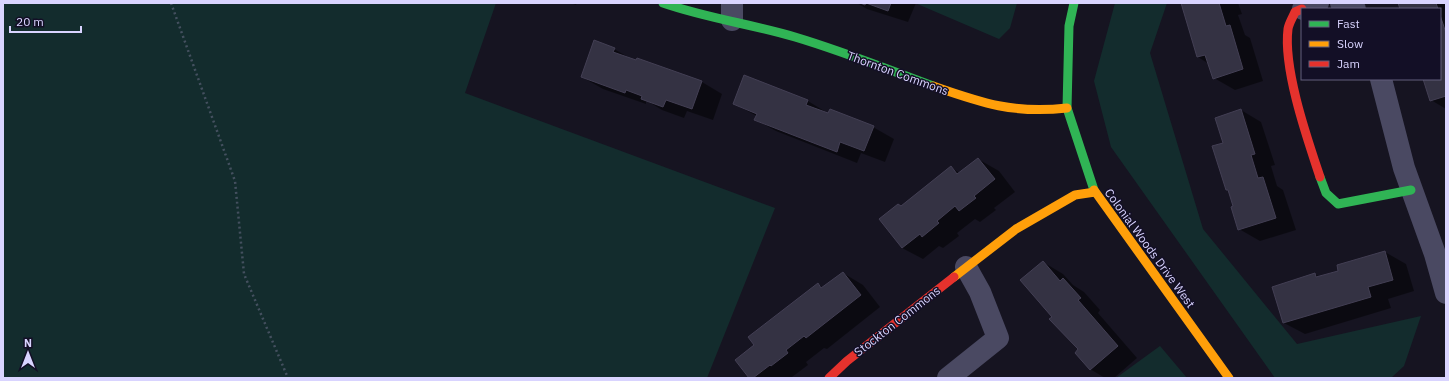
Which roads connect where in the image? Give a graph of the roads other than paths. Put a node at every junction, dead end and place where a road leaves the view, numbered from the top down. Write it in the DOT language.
graph roads {
  1 [pos="663,3"];
  2 [pos="1074,3"];
  3 [pos="1318,3"];
  4 [pos="1341,3"];
  5 [pos="1306,8"];
  6 [pos="1354,8"];
  7 [pos="1301,10"];
  8 [pos="732,11"];
  9 [pos="1382,80"];
  10 [pos="1067,108"];
  11 [pos="1411,190"];
  12 [pos="1095,192"];
  13 [pos="966,267"];
  14 [pos="1446,293"];
  15 [pos="829,378"];
  16 [pos="948,378"];
  17 [pos="1229,378"];
  1 -- 8 [label="street, Thornton Commons"];
  2 -- 10 [label="street, Colonial Woods Drive West"];
  3 -- 5 [label="street"];
  4 -- 6 [label="street"];
  7 -- 11 [label="street"];
  8 -- 10 [label="street, Thornton Commons"];
  9 -- 11 [label="street"];
  10 -- 12 [label="street, Colonial Woods Drive West"];
  11 -- 14 [label="street"];
  12 -- 13 [label="street, Stockton Commons"];
  12 -- 17 [label="street, Colonial Woods Drive West"];
  13 -- 15 [label="street, Stockton Commons"];
  13 -- 16 [label="street"];
}
